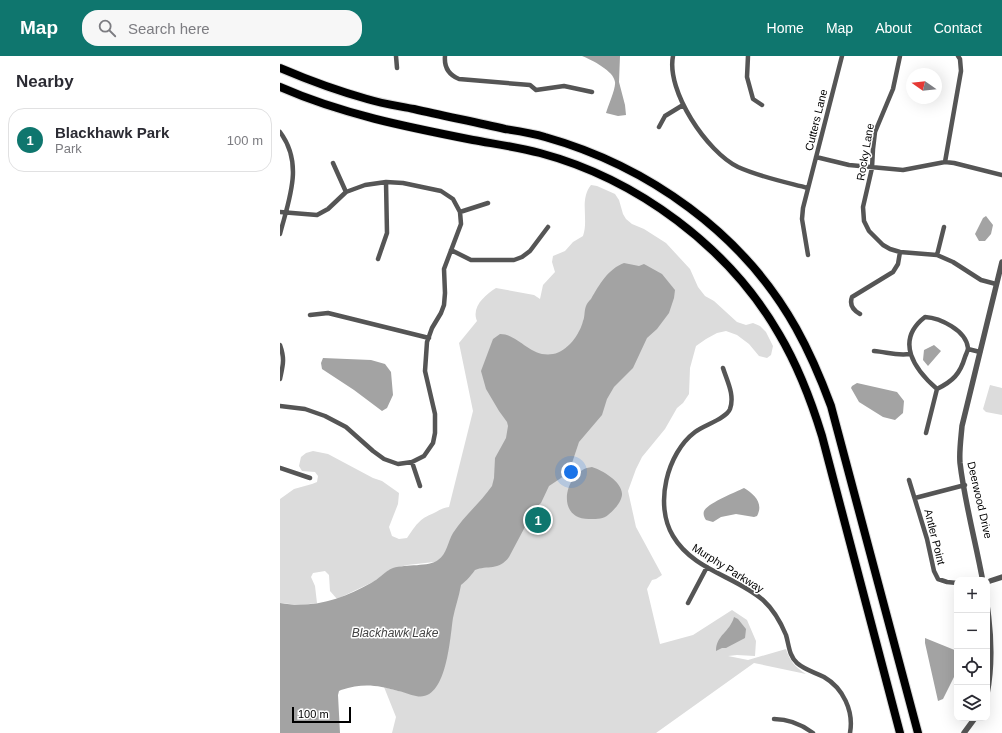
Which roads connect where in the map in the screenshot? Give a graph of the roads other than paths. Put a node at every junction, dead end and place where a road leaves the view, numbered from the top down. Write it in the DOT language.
graph roads {
  1 [pos="396,56"];
  2 [pos="445,56"];
  3 [pos="673,56"];
  4 [pos="748,56"];
  5 [pos="842,56"];
  6 [pos="900,56"];
  7 [pos="958,56"];
  8 [pos="280,68"];
  9 [pos="397,68"];
  10 [pos="280,87"];
  11 [pos="592,92"];
  12 [pos="683,105"];
  13 [pos="762,106"];
  14 [pos="659,127"];
  15 [pos="280,132"];
  16 [pos="816,157"];
  17 [pos="945,162"];
  18 [pos="333,163"];
  19 [pos="872,168"];
  20 [pos="1002,174"];
  21 [pos="386,182"];
  22 [pos="808,188"];
  23 [pos="346,192"];
  24 [pos="488,203"];
  25 [pos="460,212"];
  26 [pos="283,213"];
  27 [pos="548,227"];
  28 [pos="944,227"];
  29 [pos="280,234"];
  30 [pos="450,250"];
  31 [pos="900,252"];
  32 [pos="808,255"];
  33 [pos="937,256"];
  34 [pos="378,258"];
  35 [pos="1002,262"];
  36 [pos="996,284"];
  37 [pos="860,314"];
  38 [pos="310,315"];
  39 [pos="429,338"];
  40 [pos="280,345"];
  41 [pos="968,349"];
  42 [pos="874,351"];
  43 [pos="980,352"];
  44 [pos="910,354"];
  45 [pos="723,368"];
  46 [pos="280,379"];
  47 [pos="937,389"];
  48 [pos="280,406"];
  49 [pos="926,433"];
  50 [pos="412,462"];
  51 [pos="280,468"];
  52 [pos="310,478"];
  53 [pos="909,480"];
  54 [pos="420,486"];
  55 [pos="964,486"];
  56 [pos="915,498"];
  57 [pos="707,568"];
  58 [pos="987,577"];
  59 [pos="1002,577"];
  60 [pos="990,581"];
  61 [pos="954,583"];
  62 [pos="990,585"];
  63 [pos="992,588"];
  64 [pos="688,603"];
  65 [pos="997,661"];
  66 [pos="990,688"];
  67 [pos="774,719"];
  68 [pos="973,721"];
  69 [pos="813,733"];
  70 [pos="850,733"];
  71 [pos="900,733"];
  72 [pos="918,733"];
  73 [pos="964,733"];
  1 -- 9 [label="street"];
  2 -- 11 [label="street"];
  3 -- 12 [label="street"];
  4 -- 13 [label="street"];
  5 -- 16 [label="street, Cutters Lane"];
  6 -- 19 [label="street, Rocky Lane"];
  7 -- 17 [label="street"];
  8 -- 72 [label="highway"];
  10 -- 71 [label="highway"];
  12 -- 14 [label="street"];
  12 -- 22 [label="street"];
  15 -- 26 [label="street"];
  16 -- 19 [label="street"];
  16 -- 22 [label="street, Cutters Lane"];
  17 -- 19 [label="street"];
  17 -- 20 [label="street"];
  18 -- 23 [label="street"];
  19 -- 31 [label="street, Rocky Lane"];
  21 -- 23 [label="street"];
  21 -- 25 [label="street"];
  21 -- 34 [label="street"];
  22 -- 32 [label="street, Cutters Lane"];
  23 -- 26 [label="street"];
  24 -- 25 [label="street"];
  25 -- 30 [label="street"];
  26 -- 29 [label="street"];
  27 -- 30 [label="street"];
  28 -- 33 [label="street"];
  30 -- 39 [label="street"];
  31 -- 33 [label="street, Rocky Lane"];
  31 -- 37 [label="street"];
  33 -- 36 [label="street, Rocky Lane"];
  35 -- 36 [label="street, Deerwood Drive"];
  36 -- 43 [label="street, Deerwood Drive"];
  38 -- 39 [label="street"];
  39 -- 50 [label="street"];
  40 -- 46 [label="street"];
  41 -- 43 [label="street"];
  41 -- 44 [label="street"];
  41 -- 47 [label="street"];
  42 -- 44 [label="street"];
  43 -- 55 [label="street, Deerwood Drive"];
  44 -- 47 [label="street"];
  45 -- 57 [label="street, Murphy Parkway"];
  47 -- 49 [label="street"];
  48 -- 50 [label="street"];
  50 -- 54 [label="street"];
  51 -- 52 [label="street"];
  53 -- 56 [label="street, Antler Point"];
  55 -- 56 [label="street"];
  55 -- 58 [label="street, Deerwood Drive"];
  56 -- 61 [label="street, Antler Point"];
  57 -- 64 [label="street"];
  57 -- 70 [label="street, Murphy Parkway"];
  59 -- 60 [label="street"];
  62 -- 63 [label="street, Deerwood Drive"];
  65 -- 66 [label="street"];
  67 -- 69 [label="street"];
  68 -- 73 [label="street"];
}
